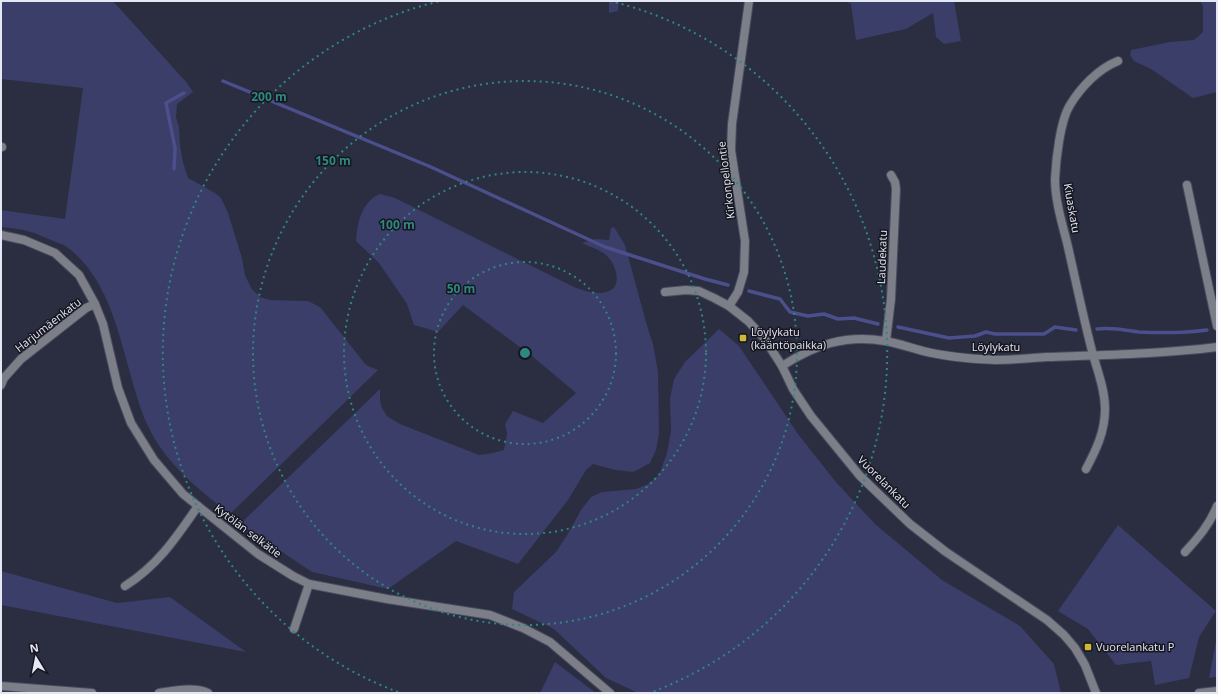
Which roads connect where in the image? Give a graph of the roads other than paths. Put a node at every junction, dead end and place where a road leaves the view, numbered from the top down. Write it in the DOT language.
graph roads {
  1 [pos="749,1"];
  2 [pos="1118,61"];
  3 [pos="891,176"];
  4 [pos="1187,185"];
  5 [pos="1,235"];
  6 [pos="665,292"];
  7 [pos="95,304"];
  8 [pos="729,306"];
  9 [pos="1217,326"];
  10 [pos="886,341"];
  11 [pos="1217,347"];
  12 [pos="1093,356"];
  13 [pos="782,366"];
  14 [pos="1,385"];
  15 [pos="1086,469"];
  16 [pos="198,506"];
  17 [pos="1217,506"];
  18 [pos="1185,552"];
  19 [pos="309,584"];
  20 [pos="125,586"];
  21 [pos="294,630"];
  22 [pos="1,686"];
  23 [pos="1217,691"];
  24 [pos="92,693"];
  25 [pos="159,693"];
  26 [pos="208,693"];
  27 [pos="610,693"];
  28 [pos="1096,693"];
  29 [pos="1199,693"];
  1 -- 8 [label="street, Kirkonpellontie"];
  2 -- 12 [label="street, Kiuaskatu"];
  3 -- 10 [label="street, Laudekatu"];
  4 -- 9 [label="street"];
  5 -- 7 [label="street, Kytölän selkätie"];
  6 -- 8 [label="street, Vuorelankatu"];
  7 -- 14 [label="street, Harjumäenkatu"];
  7 -- 16 [label="street, Kytölän selkätie"];
  8 -- 13 [label="street, Vuorelankatu"];
  10 -- 12 [label="street, Löylykatu"];
  10 -- 13 [label="street, Löylykatu"];
  11 -- 12 [label="street, Löylykatu"];
  12 -- 15 [label="street, Kiuaskatu"];
  13 -- 28 [label="street, Vuorelankatu"];
  16 -- 19 [label="street, Kytölän selkätie"];
  16 -- 20 [label="street"];
  17 -- 18 [label="street"];
  19 -- 21 [label="street"];
  19 -- 27 [label="street, Kytölän selkätie"];
  22 -- 24 [label="street"];
  23 -- 29 [label="street"];
  25 -- 26 [label="street"];
}
